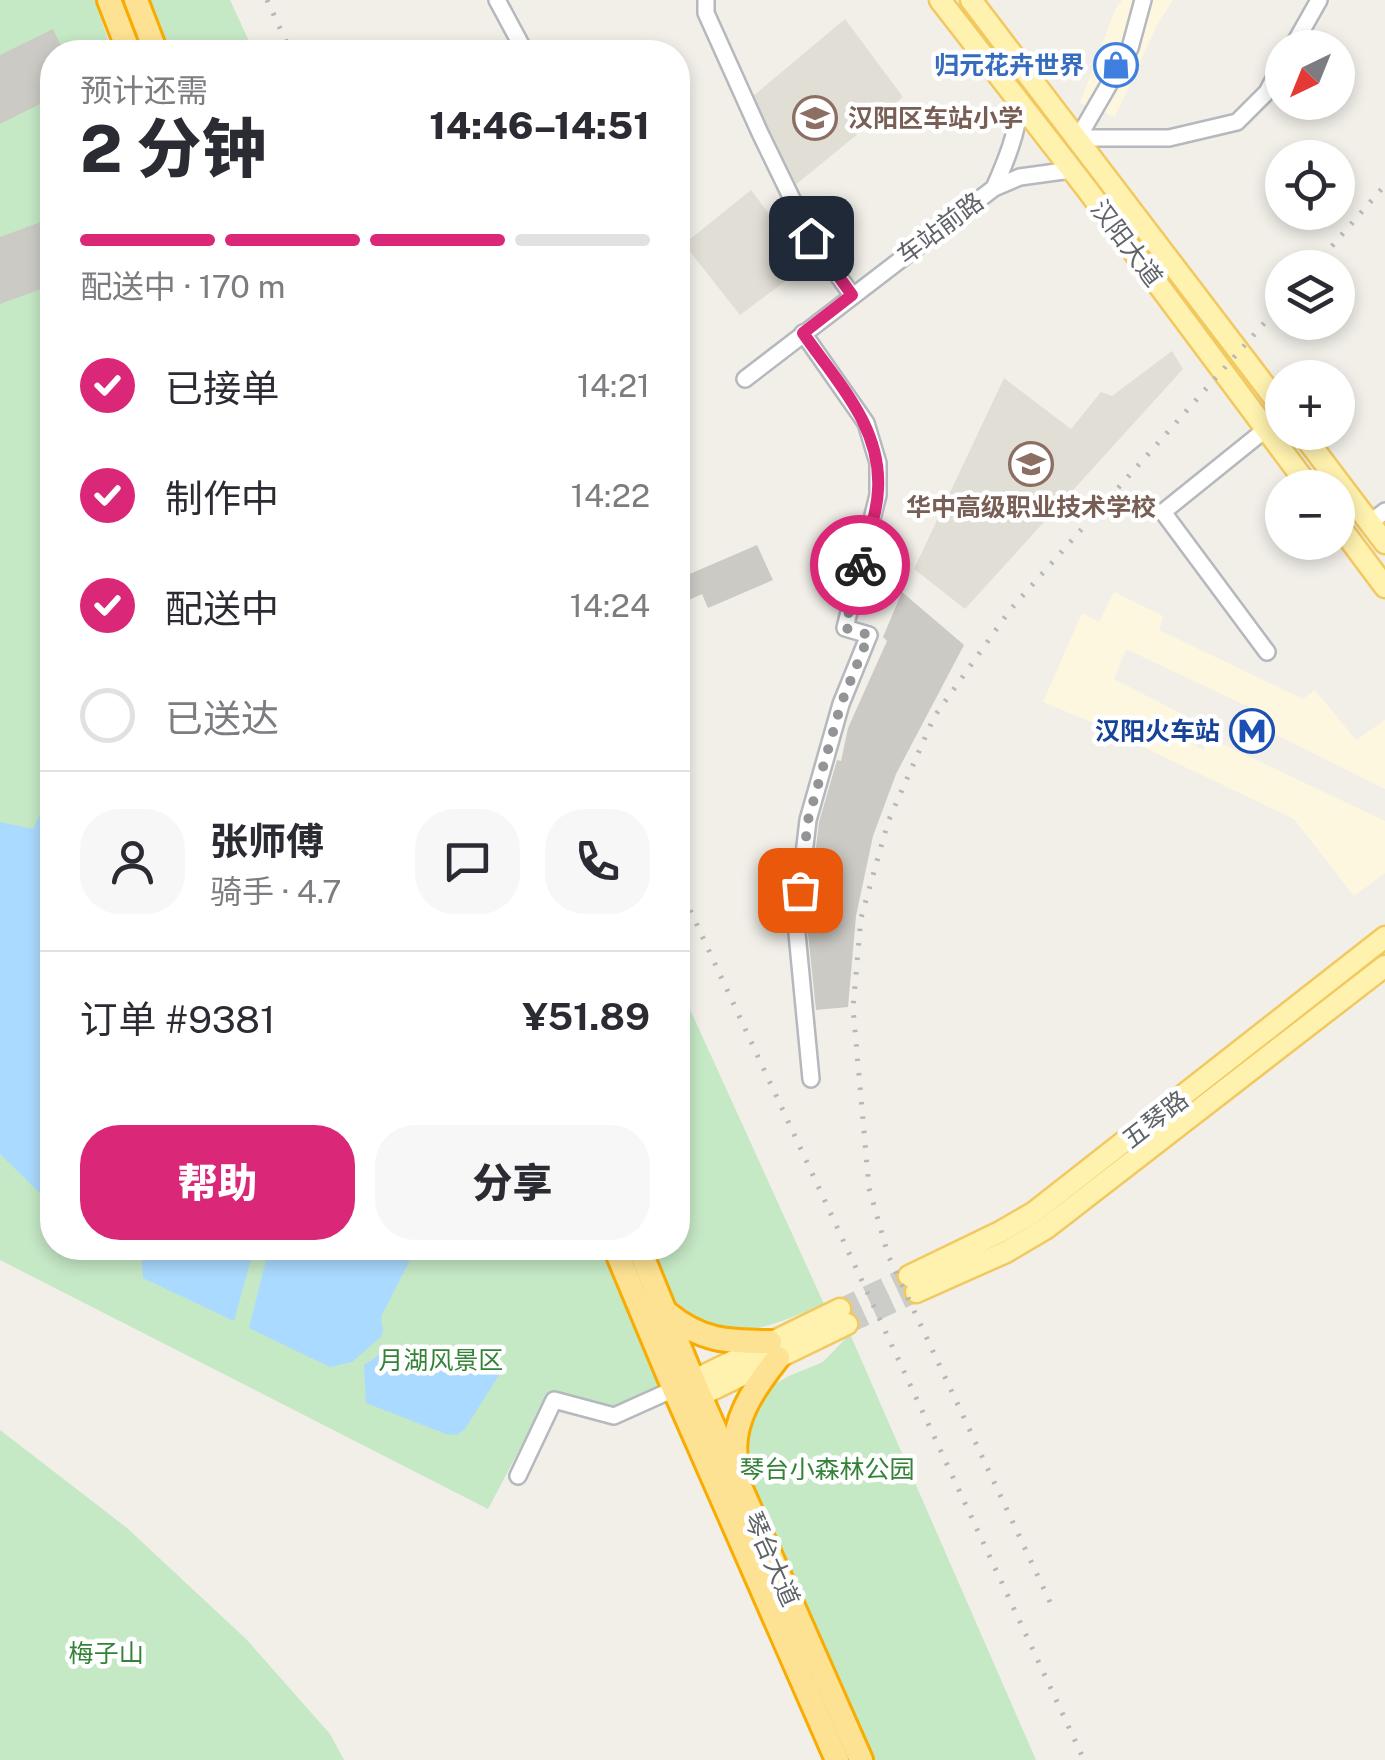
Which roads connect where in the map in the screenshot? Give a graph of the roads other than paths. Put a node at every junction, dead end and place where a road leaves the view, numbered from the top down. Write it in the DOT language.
graph roads {
  1 [pos="109,0"];
  2 [pos="136,0"];
  3 [pos="497,0"];
  4 [pos="706,0"];
  5 [pos="940,0"];
  6 [pos="971,0"];
  7 [pos="1144,0"];
  8 [pos="1320,0"];
  9 [pos="1302,30"];
  10 [pos="125,40"];
  11 [pos="151,40"];
  12 [pos="519,40"];
  13 [pos="1265,94"];
  14 [pos="1020,104"];
  15 [pos="1078,138"];
  16 [pos="1072,170"];
  17 [pos="994,188"];
  18 [pos="852,295"];
  19 [pos="803,333"];
  20 [pos="745,379"];
  21 [pos="1265,386"];
  22 [pos="1265,429"];
  23 [pos="1265,431"];
  24 [pos="1281,450"];
  25 [pos="1317,450"];
  26 [pos="1296,470"];
  27 [pos="1378,517"];
  28 [pos="1385,543"];
  29 [pos="1355,547"];
  30 [pos="1385,587"];
  31 [pos="1267,652"];
  32 [pos="1385,938"];
  33 [pos="1385,966"];
  34 [pos="811,1080"];
  35 [pos="621,1260"];
  36 [pos="644,1260"];
  37 [pos="666,1312"];
  38 [pos="843,1316"];
  39 [pos="774,1350"];
  40 [pos="687,1393"];
  41 [pos="518,1476"];
  42 [pos="741,1488"];
  43 [pos="837,1760"];
  44 [pos="860,1760"];
  1 -- 10 [label="highway"];
  2 -- 11 [label="highway"];
  3 -- 12 [label="street"];
  4 -- 18 [label="street"];
  5 -- 14 [label="main road, 汉阳大道"];
  6 -- 15 [label="main road, 汉阳大道"];
  7 -- 15 [label="street"];
  8 -- 9 [label="street"];
  13 -- 15 [label="street"];
  14 -- 16 [label="main road, 汉阳大道"];
  14 -- 17 [label="street"];
  15 -- 21 [label="main road, 汉阳大道"];
  16 -- 17 [label="street"];
  16 -- 22 [label="main road, 汉阳大道"];
  17 -- 18 [label="street, 车站前路"];
  18 -- 19 [label="street, 车站前路"];
  19 -- 20 [label="street, 车站前路"];
  19 -- 34 [label="street"];
  23 -- 31 [label="street"];
  24 -- 26 [label="main road, 汉阳大道"];
  25 -- 27 [label="main road"];
  27 -- 28 [label="main road"];
  29 -- 30 [label="main road"];
  32 -- 33 [label="main road, 五琴路"];
  35 -- 40 [label="highway, 琴台大道"];
  36 -- 37 [label="highway, 琴台大道"];
  37 -- 39 [label="highway"];
  37 -- 40 [label="highway, 琴台大道"];
  38 -- 39 [label="main road"];
  39 -- 40 [label="main road"];
  39 -- 42 [label="highway"];
  40 -- 41 [label="street"];
  40 -- 42 [label="highway, 琴台大道"];
  40 -- 43 [label="highway, 琴台大道"];
  42 -- 44 [label="highway, 琴台大道"];
}
